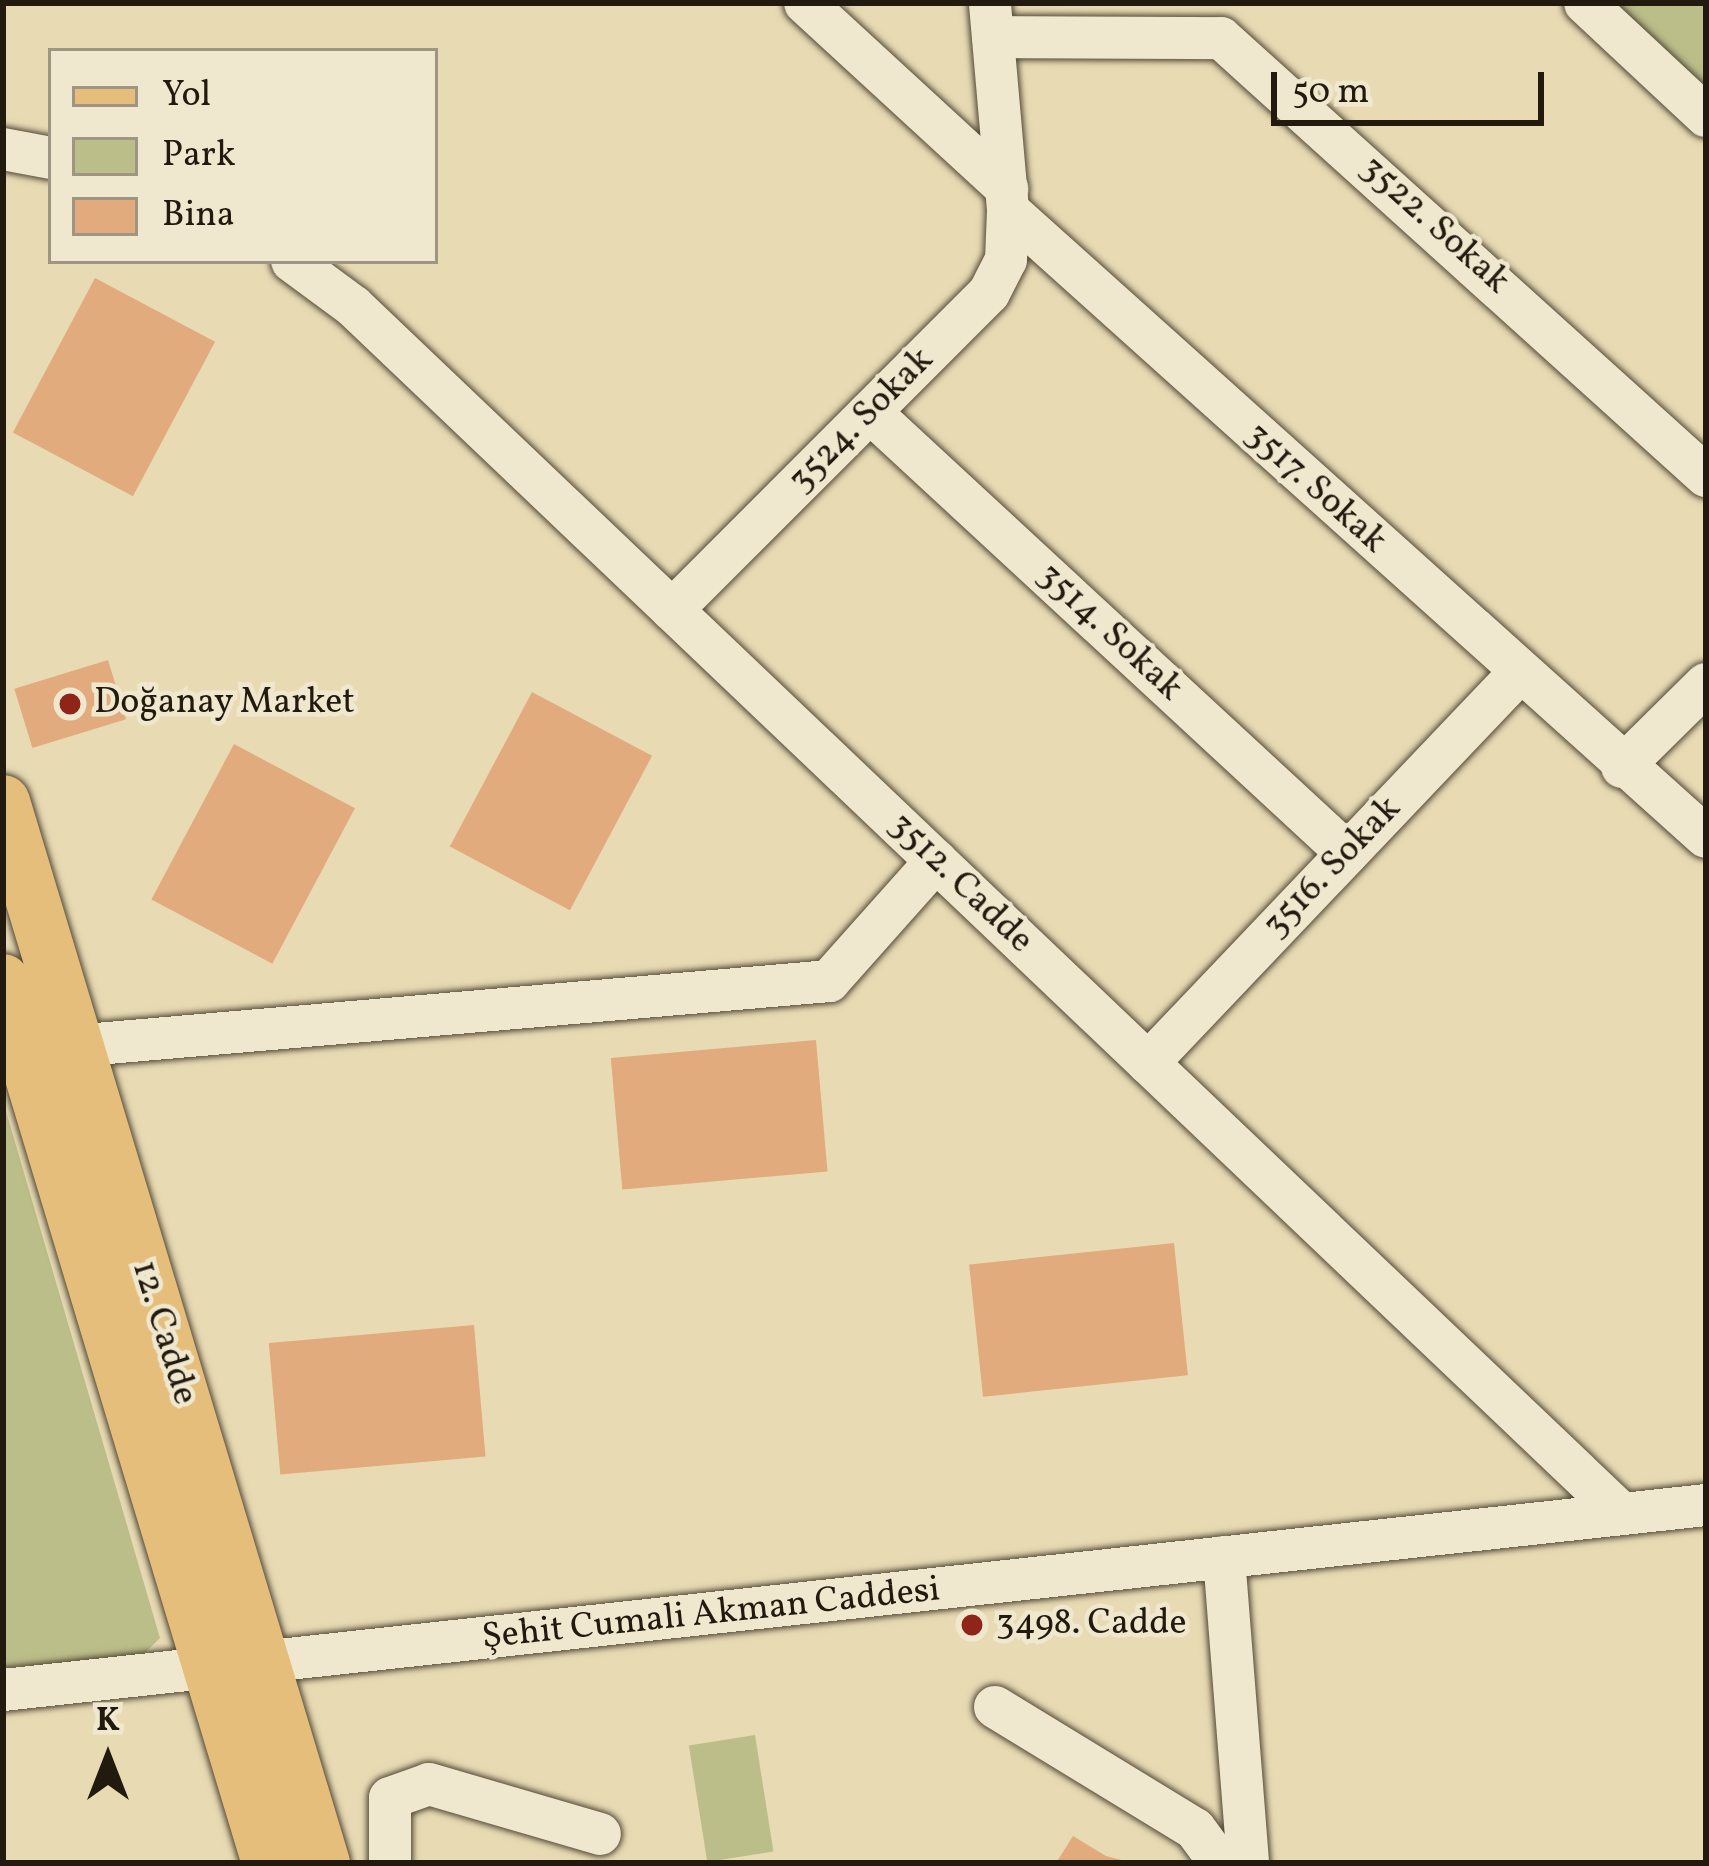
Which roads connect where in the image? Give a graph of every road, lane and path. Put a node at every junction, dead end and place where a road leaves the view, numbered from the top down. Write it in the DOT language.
graph roads {
  1 [pos="805,3"];
  2 [pos="1585,3"];
  3 [pos="992,20"];
  4 [pos="1706,116"];
  5 [pos="3,149"];
  6 [pos="48,157"];
  7 [pos="1008,200"];
  8 [pos="295,264"];
  9 [pos="870,412"];
  10 [pos="1660,433"];
  11 [pos="1706,433"];
  12 [pos="1706,476"];
  13 [pos="672,610"];
  14 [pos="1518,674"];
  15 [pos="1706,684"];
  16 [pos="1622,767"];
  17 [pos="3,802"];
  18 [pos="1706,837"];
  19 [pos="1347,853"];
  20 [pos="936,861"];
  21 [pos="3,981"];
  22 [pos="33,1055"];
  23 [pos="1148,1063"];
  24 [pos="1706,1504"];
  25 [pos="1622,1514"];
  26 [pos="1223,1557"];
  27 [pos="267,1664"];
  28 [pos="213,1668"];
  29 [pos="3,1690"];
  30 [pos="995,1707"];
  31 [pos="600,1834"];
  32 [pos="269,1863"];
  33 [pos="323,1863"];
  34 [pos="390,1863"];
  35 [pos="1220,1863"];
  36 [pos="1248,1863"];
  1 -- 7 [label="street, 3517. Sokak"];
  2 -- 4 [label="street"];
  3 -- 7 [label="street, 3524. Sokak"];
  3 -- 10 [label="street, 3522. Sokak"];
  5 -- 6 [label="street"];
  7 -- 9 [label="street, 3524. Sokak"];
  7 -- 14 [label="street, 3517. Sokak"];
  8 -- 13 [label="street, 3512. Cadde"];
  9 -- 13 [label="street, 3524. Sokak"];
  9 -- 19 [label="street, 3514. Sokak"];
  10 -- 11 [label="street"];
  10 -- 12 [label="street, 3522. Sokak"];
  13 -- 20 [label="street, 3512. Cadde"];
  14 -- 16 [label="street, 3517. Sokak"];
  14 -- 19 [label="street, 3516. Sokak"];
  15 -- 16 [label="street"];
  16 -- 18 [label="street, 3517. Sokak"];
  17 -- 22 [label="main road, 12. Cadde"];
  19 -- 23 [label="street, 3516. Sokak"];
  20 -- 22 [label="street"];
  20 -- 23 [label="street, 3512. Cadde"];
  21 -- 22 [label="main road, 12. Cadde"];
  22 -- 27 [label="main road, 12. Cadde"];
  22 -- 28 [label="main road, 12. Cadde"];
  23 -- 25 [label="street, 3512. Cadde"];
  24 -- 25 [label="street, Şehit Cumali Akman Caddesi"];
  25 -- 26 [label="street, Şehit Cumali Akman Caddesi"];
  26 -- 27 [label="street, Şehit Cumali Akman Caddesi"];
  26 -- 36 [label="street"];
  27 -- 28 [label="street, Şehit Cumali Akman Caddesi"];
  27 -- 33 [label="main road, 12. Cadde"];
  28 -- 29 [label="street, Şehit Cumali Akman Caddesi"];
  28 -- 32 [label="main road, 12. Cadde"];
  30 -- 35 [label="street"];
  31 -- 34 [label="street"];
}
